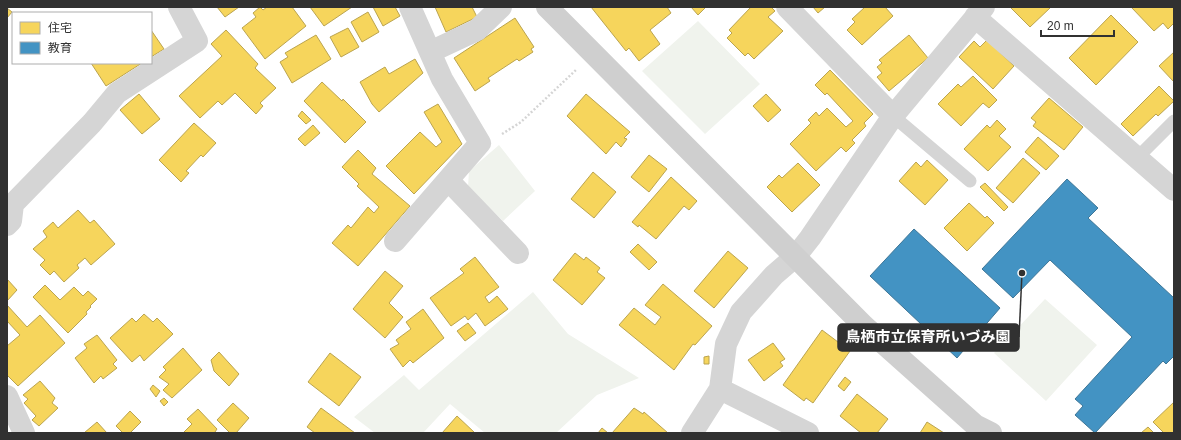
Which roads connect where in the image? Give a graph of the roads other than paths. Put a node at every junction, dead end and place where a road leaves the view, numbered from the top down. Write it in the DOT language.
graph roads {
  1 [pos="179,7"];
  2 [pos="410,7"];
  3 [pos="501,7"];
  4 [pos="546,7"];
  5 [pos="787,7"];
  6 [pos="980,12"];
  7 [pos="430,52"];
  8 [pos="893,116"];
  9 [pos="1174,121"];
  10 [pos="1137,158"];
  11 [pos="448,180"];
  12 [pos="970,181"];
  13 [pos="1174,190"];
  14 [pos="7,225"];
  15 [pos="395,241"];
  16 [pos="518,253"];
  17 [pos="795,257"];
  18 [pos="720,389"];
  19 [pos="7,396"];
  20 [pos="24,433"];
  21 [pos="692,433"];
  22 [pos="808,433"];
  23 [pos="991,433"];
  1 -- 14 [label="street"];
  2 -- 7 [label="street"];
  3 -- 7 [label="street"];
  4 -- 17 [label="street"];
  5 -- 8 [label="street"];
  6 -- 8 [label="street"];
  6 -- 10 [label="street"];
  7 -- 11 [label="street"];
  8 -- 12 [label="lane"];
  8 -- 17 [label="street"];
  9 -- 10 [label="lane"];
  10 -- 13 [label="street"];
  11 -- 15 [label="street"];
  11 -- 16 [label="street"];
  17 -- 18 [label="street"];
  17 -- 23 [label="street"];
  18 -- 21 [label="street"];
  18 -- 22 [label="street"];
  19 -- 20 [label="street"];
}
